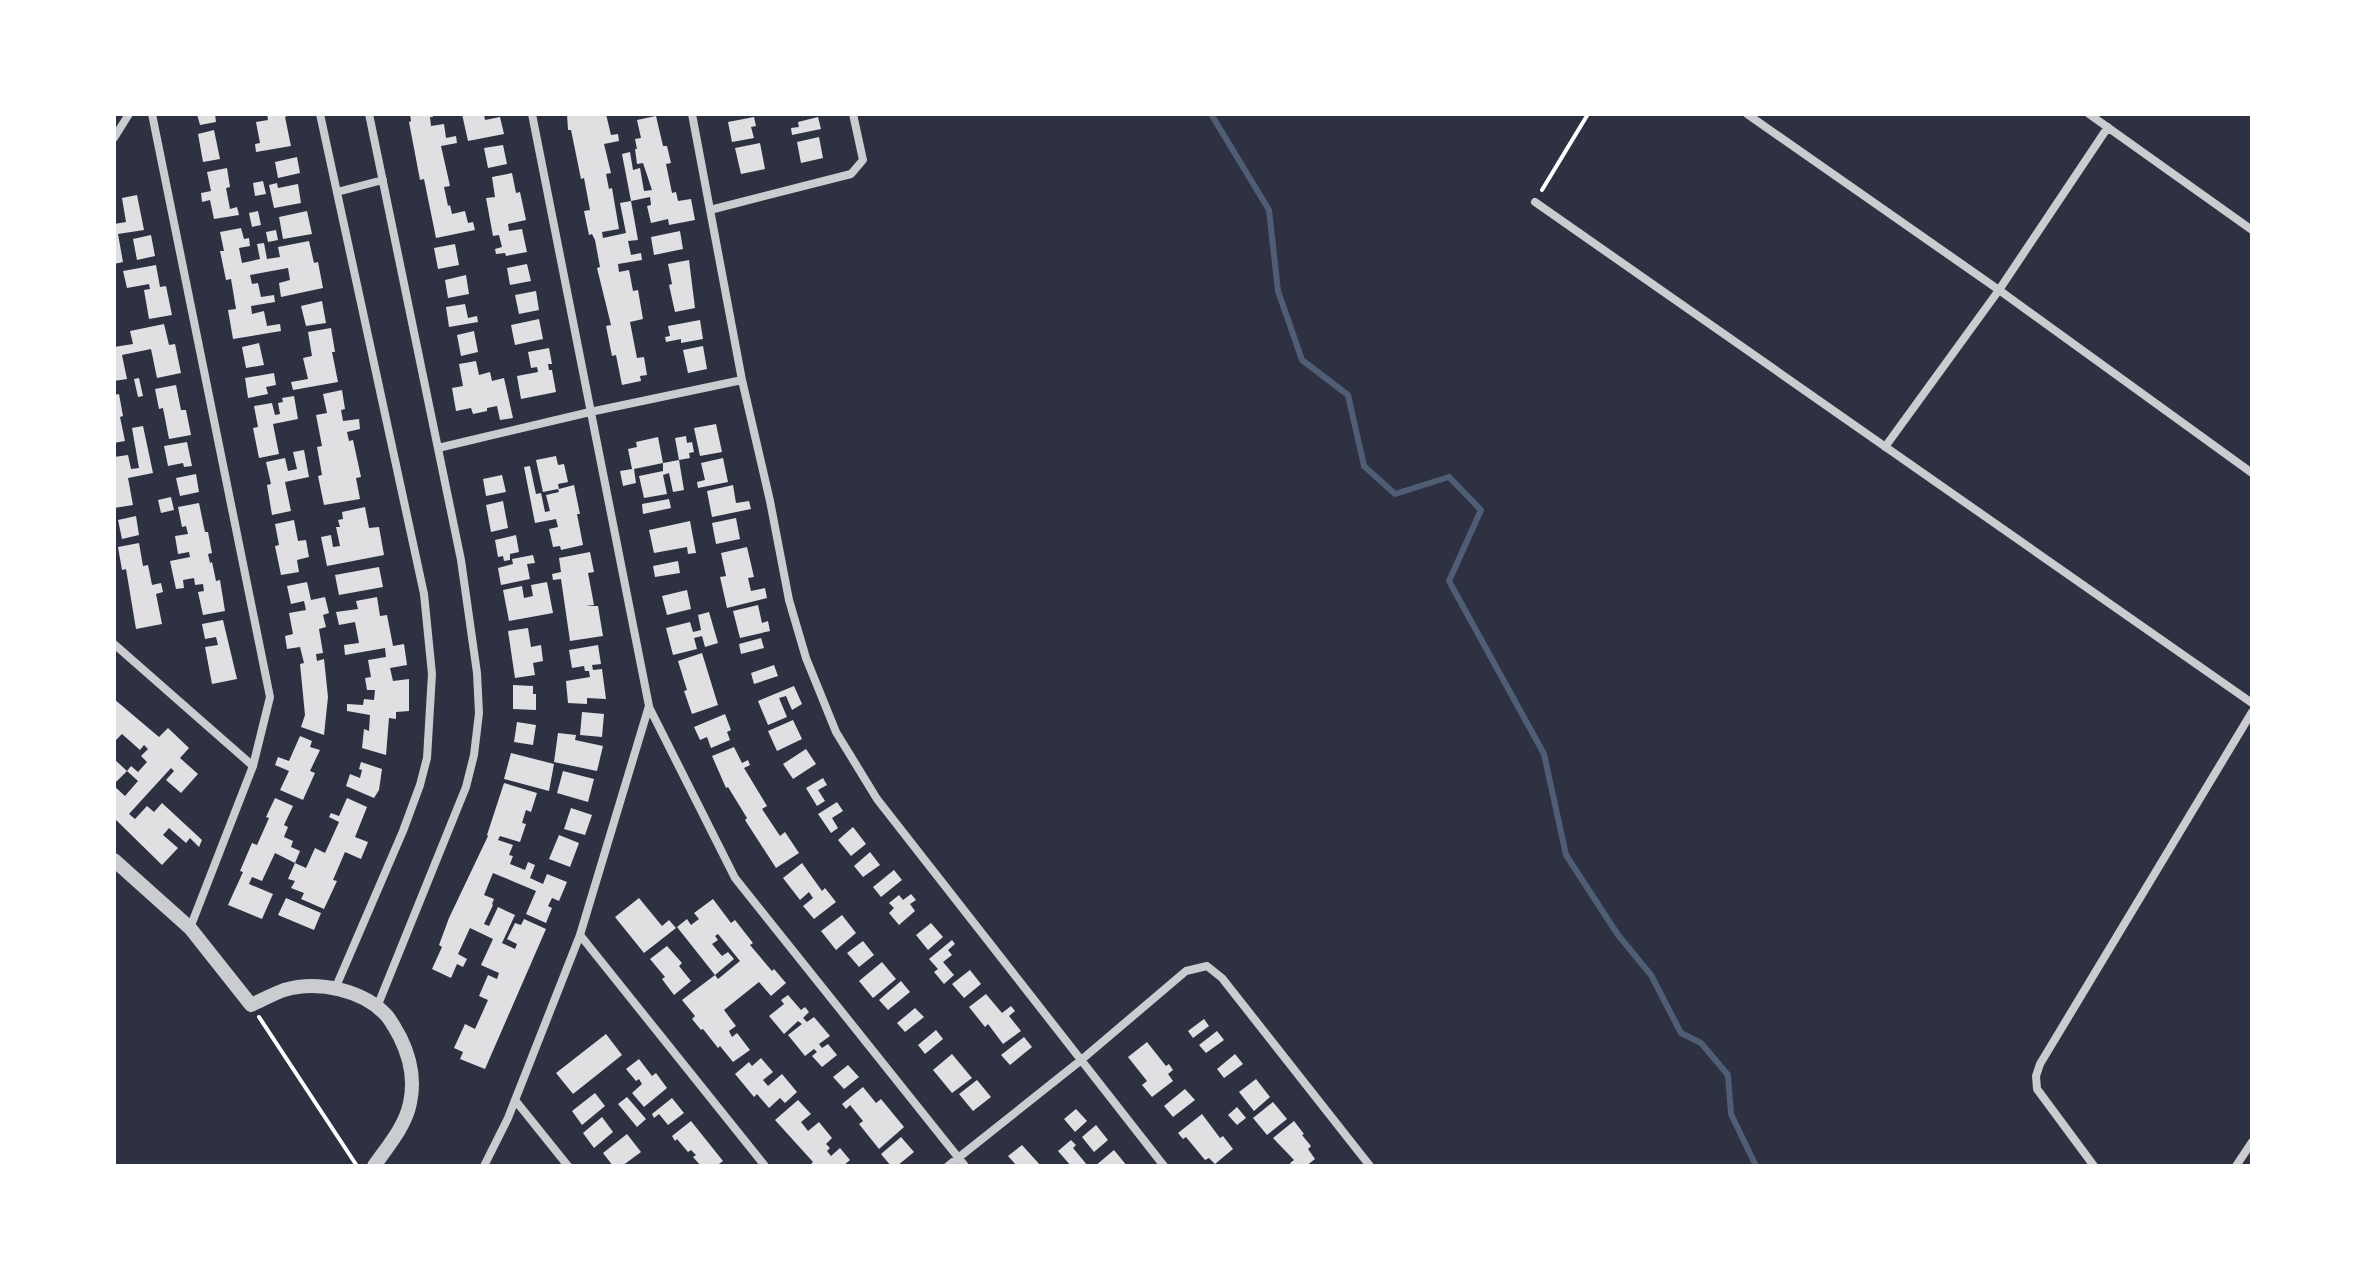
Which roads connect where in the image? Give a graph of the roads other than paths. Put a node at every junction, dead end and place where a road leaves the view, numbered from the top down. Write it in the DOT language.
graph roads {
  1 [pos="129,114"];
  2 [pos="152,114"];
  3 [pos="320,114"];
  4 [pos="369,114"];
  5 [pos="532,114"];
  6 [pos="692,114"];
  7 [pos="853,114"];
  8 [pos="1747,114"];
  9 [pos="2089,114"];
  10 [pos="2108,127"];
  11 [pos="114,138"];
  12 [pos="383,180"];
  13 [pos="337,192"];
  14 [pos="1535,202"];
  15 [pos="710,210"];
  16 [pos="2252,230"];
  17 [pos="1999,290"];
  18 [pos="742,380"];
  19 [pos="590,412"];
  20 [pos="1885,447"];
  21 [pos="438,448"];
  22 [pos="2252,473"];
  23 [pos="114,644"];
  24 [pos="2252,703"];
  25 [pos="649,706"];
  26 [pos="2252,712"];
  27 [pos="253,766"];
  28 [pos="114,860"];
  29 [pos="190,928"];
  30 [pos="580,935"];
  31 [pos="335,989"];
  32 [pos="377,1007"];
  33 [pos="1080,1061"];
  34 [pos="515,1100"];
  35 [pos="2252,1142"];
  36 [pos="958,1157"];
  37 [pos="374,1166"];
  38 [pos="484,1166"];
  39 [pos="568,1166"];
  40 [pos="765,1166"];
  41 [pos="948,1166"];
  42 [pos="965,1166"];
  43 [pos="1164,1166"];
  44 [pos="1370,1166"];
  45 [pos="2094,1166"];
  46 [pos="2236,1166"];
  1 -- 11 [label="street"];
  2 -- 27 [label="street"];
  3 -- 13 [label="street"];
  4 -- 12 [label="street"];
  5 -- 19 [label="street"];
  6 -- 15 [label="street"];
  7 -- 15 [label="street"];
  8 -- 17 [label="street"];
  9 -- 10 [label="street"];
  10 -- 16 [label="street"];
  10 -- 17 [label="street"];
  12 -- 13 [label="street"];
  12 -- 21 [label="street"];
  13 -- 31 [label="street"];
  14 -- 20 [label="street"];
  15 -- 18 [label="street"];
  17 -- 20 [label="street"];
  17 -- 22 [label="street"];
  18 -- 19 [label="street"];
  18 -- 33 [label="street"];
  19 -- 21 [label="street"];
  19 -- 25 [label="street"];
  20 -- 24 [label="street"];
  21 -- 32 [label="street"];
  23 -- 27 [label="street"];
  25 -- 30 [label="street"];
  25 -- 36 [label="street"];
  26 -- 45 [label="street"];
  27 -- 29 [label="street"];
  28 -- 29 [label="street"];
  29 -- 31 [label="street"];
  30 -- 34 [label="street"];
  30 -- 40 [label="street"];
  31 -- 32 [label="street"];
  32 -- 37 [label="street"];
  33 -- 36 [label="street"];
  33 -- 43 [label="street"];
  33 -- 44 [label="street"];
  34 -- 38 [label="street"];
  34 -- 39 [label="street"];
  35 -- 46 [label="street"];
  36 -- 41 [label="street"];
  36 -- 42 [label="street"];
}
